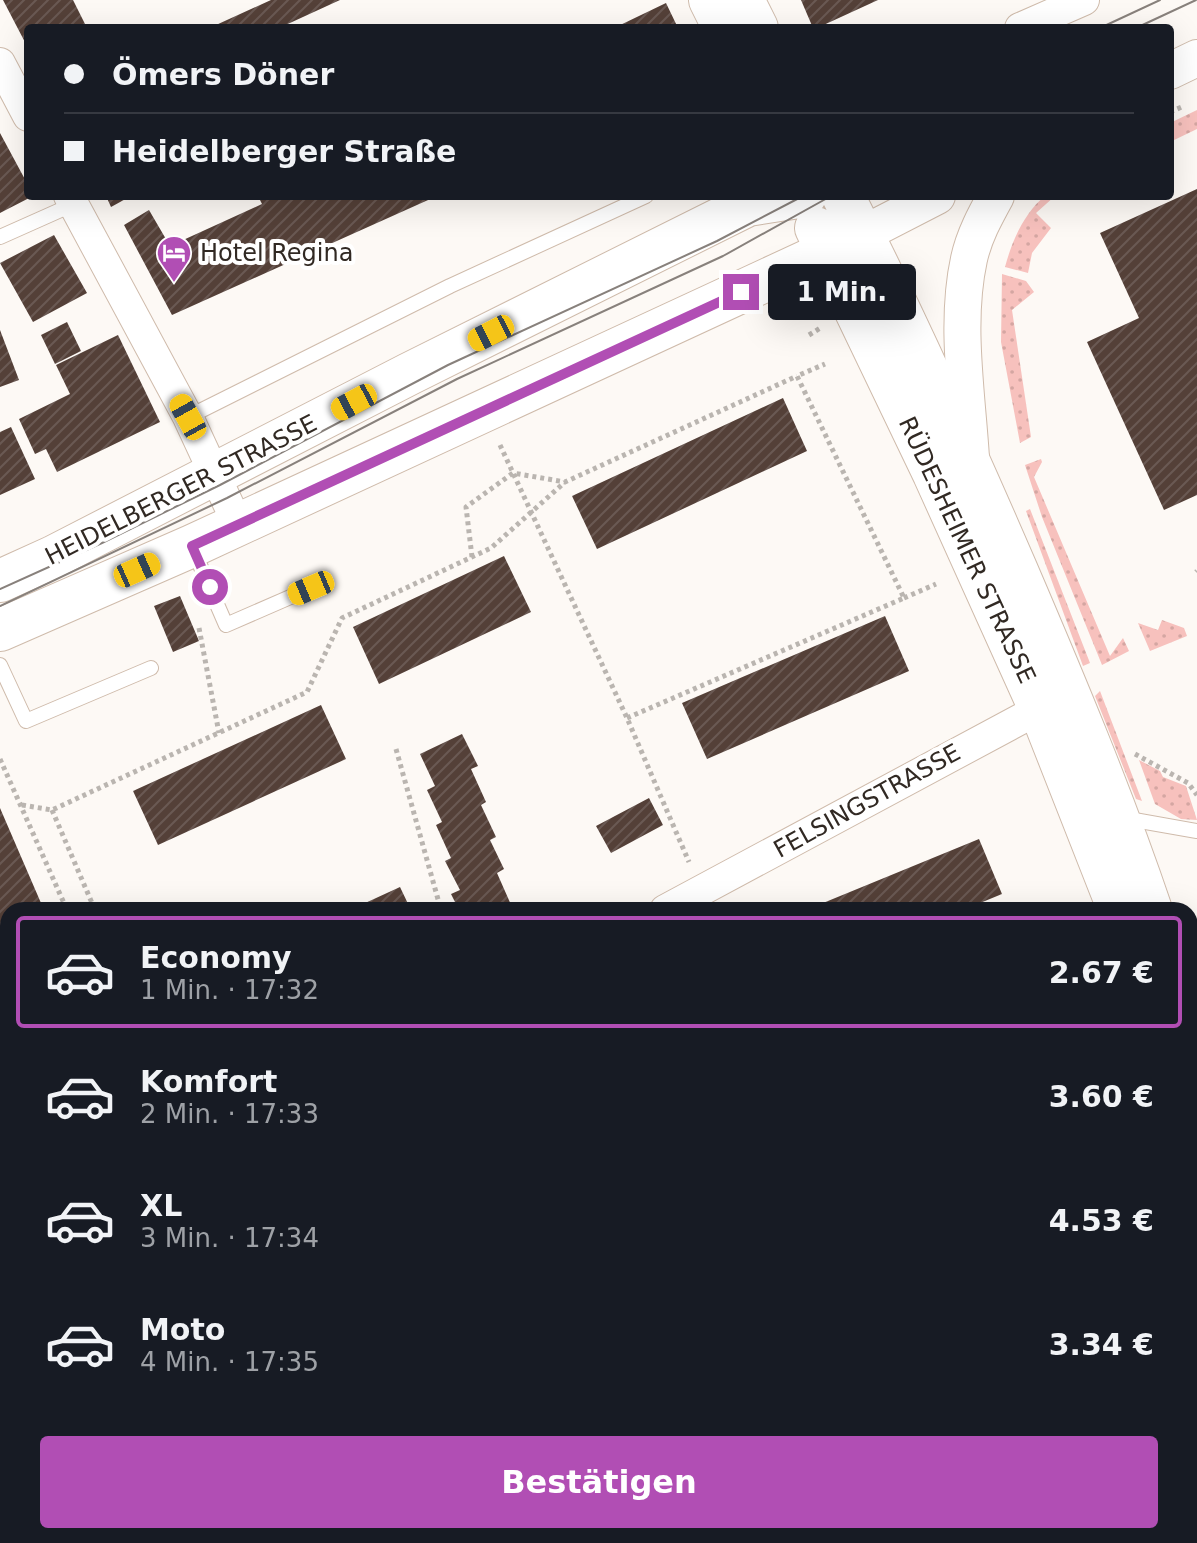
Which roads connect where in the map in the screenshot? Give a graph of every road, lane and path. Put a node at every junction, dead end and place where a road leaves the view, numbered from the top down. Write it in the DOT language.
graph roads {
  1 [pos="710,0"];
  2 [pos="743,0"];
  3 [pos="1084,0"];
  4 [pos="722,24"];
  5 [pos="755,24"];
  6 [pos="1029,24"];
  7 [pos="1197,58"];
  8 [pos="0,63"];
  9 [pos="1174,69"];
  10 [pos="24,108"];
  11 [pos="71,200"];
  12 [pos="637,200"];
  13 [pos="806,200"];
  14 [pos="843,200"];
  15 [pos="929,200"];
  16 [pos="994,200"];
  17 [pos="754,201"];
  18 [pos="0,237"];
  19 [pos="845,244"];
  20 [pos="825,364"];
  21 [pos="797,376"];
  22 [pos="188,417"];
  23 [pos="498,440"];
  24 [pos="972,467"];
  25 [pos="513,473"];
  26 [pos="565,482"];
  27 [pos="227,499"];
  28 [pos="531,512"];
  29 [pos="192,546"];
  30 [pos="472,557"];
  31 [pos="0,581"];
  32 [pos="936,584"];
  33 [pos="311,588"];
  34 [pos="904,598"];
  35 [pos="198,626"];
  36 [pos="0,630"];
  37 [pos="0,665"];
  38 [pos="151,668"];
  39 [pos="1055,701"];
  40 [pos="627,718"];
  41 [pos="219,733"];
  42 [pos="396,749"];
  43 [pos="1130,751"];
  44 [pos="0,759"];
  45 [pos="1197,795"];
  46 [pos="22,805"];
  47 [pos="52,810"];
  48 [pos="1118,818"];
  49 [pos="1197,831"];
  50 [pos="702,891"];
  51 [pos="64,902"];
  52 [pos="92,902"];
  53 [pos="439,902"];
  54 [pos="681,902"];
  55 [pos="1117,902"];
  56 [pos="1148,902"];
  1 -- 4 [label="main road"];
  2 -- 5 [label="main road"];
  3 -- 6 [label="street"];
  7 -- 9 [label="street"];
  8 -- 10 [label="street"];
  11 -- 18 [label="lane"];
  11 -- 22 [label="street"];
  12 -- 22 [label="lane"];
  13 -- 19 [label="main road, RÜDESHEIMER STRASSE"];
  14 -- 19 [label="main road, RÜDESHEIMER STRASSE"];
  15 -- 19 [label="street, HEIDELBERGER STRASSE"];
  16 -- 24 [label="street"];
  17 -- 27 [label="main road, HEIDELBERGER STRASSE"];
  19 -- 24 [label="main road, RÜDESHEIMER STRASSE"];
  19 -- 27 [label="main road, HEIDELBERGER STRASSE"];
  19 -- 39 [label="main road, RÜDESHEIMER STRASSE"];
  20 -- 21 [label="path"];
  21 -- 26 [label="path"];
  21 -- 34 [label="path"];
  22 -- 27 [label="street"];
  23 -- 25 [label="path"];
  24 -- 39 [label="main road, RÜDESHEIMER STRASSE"];
  25 -- 26 [label="path"];
  25 -- 28 [label="path"];
  25 -- 30 [label="path"];
  26 -- 28 [label="path"];
  27 -- 29 [label="main road, HEIDELBERGER STRASSE"];
  27 -- 31 [label="main road, HEIDELBERGER STRASSE"];
  28 -- 30 [label="path"];
  28 -- 40 [label="path"];
  29 -- 33 [label="lane"];
  29 -- 36 [label="main road, HEIDELBERGER STRASSE"];
  30 -- 41 [label="path"];
  32 -- 34 [label="path"];
  34 -- 40 [label="path"];
  35 -- 41 [label="path"];
  37 -- 38 [label="lane"];
  39 -- 48 [label="main road, RÜDESHEIMER STRASSE"];
  39 -- 50 [label="street, FELSINGSTRASSE"];
  39 -- 55 [label="main road, RÜDESHEIMER STRASSE"];
  40 -- 50 [label="path"];
  41 -- 47 [label="path"];
  42 -- 53 [label="path"];
  43 -- 45 [label="path"];
  44 -- 46 [label="path"];
  46 -- 47 [label="path"];
  46 -- 51 [label="path"];
  47 -- 52 [label="path"];
  48 -- 49 [label="lane"];
  48 -- 56 [label="main road, RÜDESHEIMER STRASSE"];
  50 -- 54 [label="street, FELSINGSTRASSE"];
}
